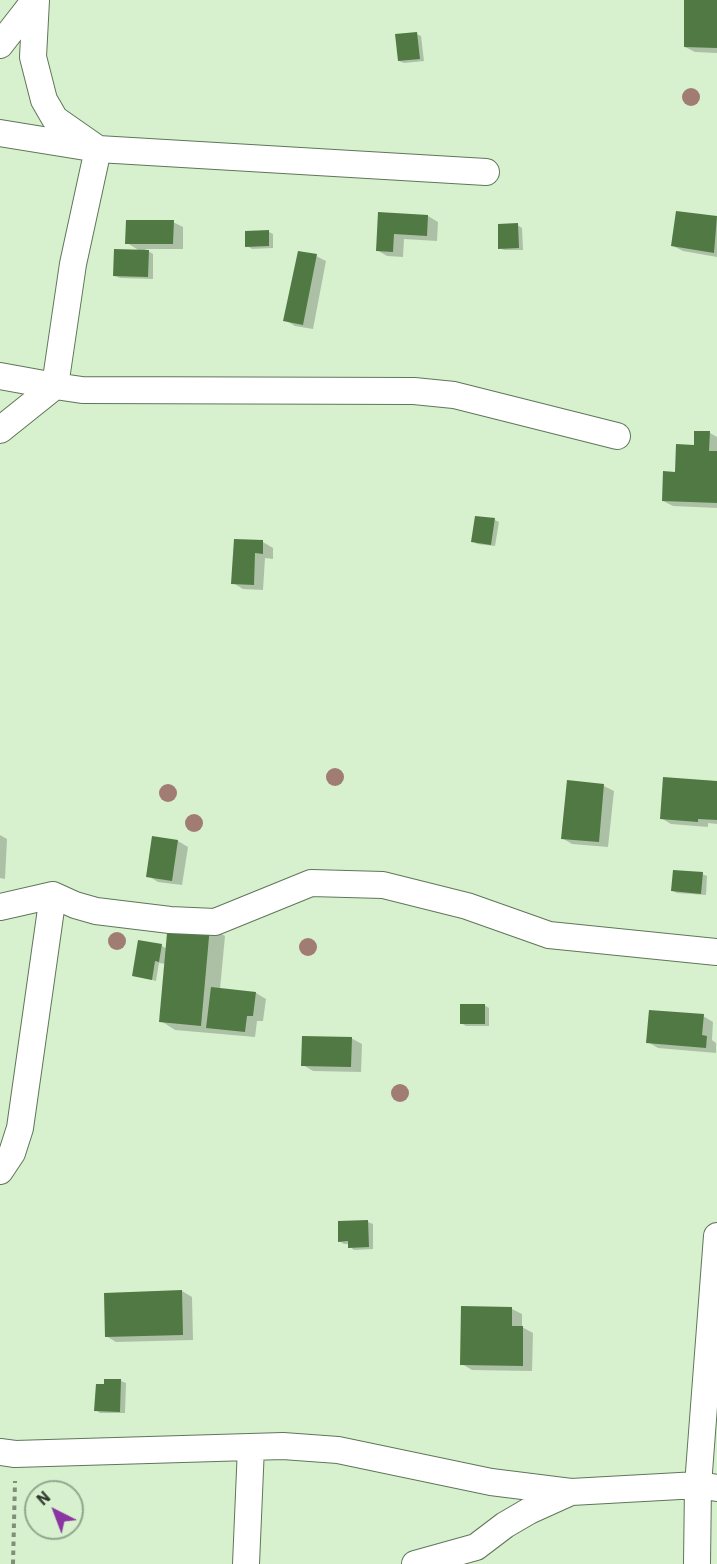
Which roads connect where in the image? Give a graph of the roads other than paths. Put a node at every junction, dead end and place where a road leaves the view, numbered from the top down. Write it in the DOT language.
graph roads {
  1 [pos="35,0"];
  2 [pos="0,45"];
  3 [pos="0,133"];
  4 [pos="98,149"];
  5 [pos="486,172"];
  6 [pos="0,376"];
  7 [pos="55,386"];
  8 [pos="0,430"];
  9 [pos="617,436"];
  10 [pos="53,895"];
  11 [pos="0,907"];
  12 [pos="717,952"];
  13 [pos="0,1171"];
  14 [pos="717,1236"];
  15 [pos="251,1447"];
  16 [pos="8,1453"];
  17 [pos="708,1486"];
  18 [pos="570,1492"];
  19 [pos="475,1555"];
  20 [pos="246,1564"];
  21 [pos="415,1564"];
  22 [pos="697,1564"];
  1 -- 2 [label="street"];
  1 -- 4 [label="street"];
  3 -- 4 [label="street"];
  4 -- 5 [label="street"];
  4 -- 7 [label="street"];
  6 -- 7 [label="street"];
  7 -- 8 [label="street"];
  7 -- 9 [label="street"];
  10 -- 11 [label="street"];
  10 -- 12 [label="street"];
  10 -- 13 [label="street"];
  14 -- 17 [label="street"];
  15 -- 16 [label="street"];
  15 -- 18 [label="street"];
  15 -- 20 [label="street"];
  17 -- 18 [label="street"];
  17 -- 22 [label="street"];
  18 -- 19 [label="street"];
  19 -- 21 [label="street"];
}
